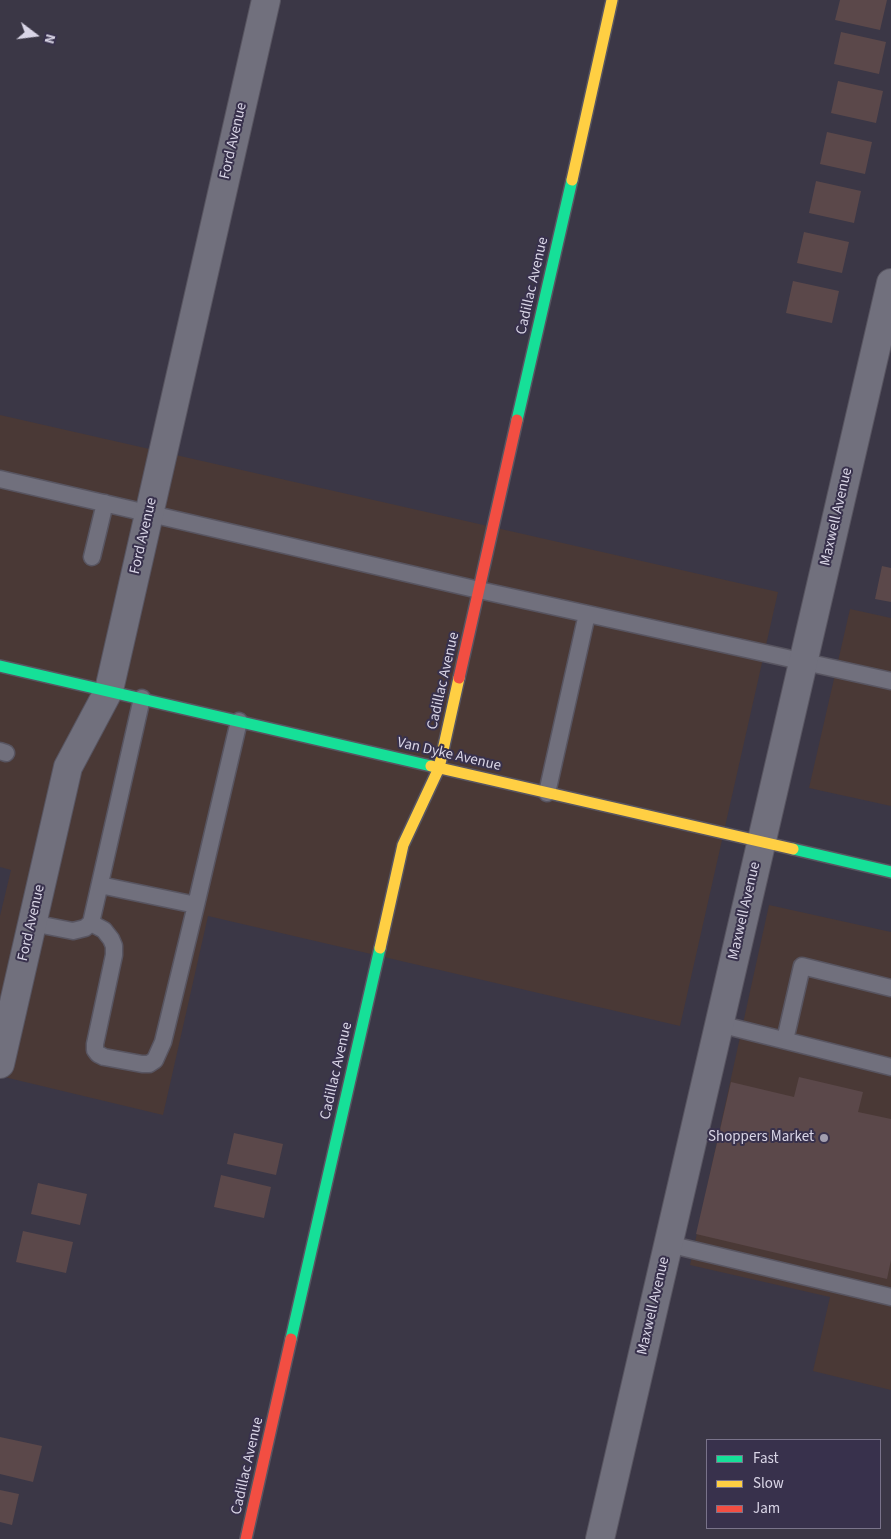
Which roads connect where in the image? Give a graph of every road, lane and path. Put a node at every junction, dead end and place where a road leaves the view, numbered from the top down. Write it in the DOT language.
graph roads {
  1 [pos="266,0"];
  2 [pos="612,0"];
  3 [pos="891,283"];
  4 [pos="0,479"];
  5 [pos="104,503"];
  6 [pos="149,514"];
  7 [pos="92,557"];
  8 [pos="479,590"];
  9 [pos="587,614"];
  10 [pos="803,662"];
  11 [pos="0,666"];
  12 [pos="891,681"];
  13 [pos="109,690"];
  14 [pos="142,698"];
  15 [pos="239,721"];
  16 [pos="440,768"];
  17 [pos="547,793"];
  18 [pos="762,842"];
  19 [pos="891,872"];
  20 [pos="100,885"];
  21 [pos="196,905"];
  22 [pos="32,923"];
  23 [pos="91,923"];
  24 [pos="891,988"];
  25 [pos="719,1024"];
  26 [pos="785,1040"];
  27 [pos="0,1064"];
  28 [pos="891,1066"];
  29 [pos="668,1244"];
  30 [pos="891,1297"];
  31 [pos="246,1539"];
  32 [pos="600,1539"];
  1 -- 6 [label="street, Ford Avenue"];
  2 -- 8 [label="street, Cadillac Avenue"];
  3 -- 10 [label="street, Maxwell Avenue"];
  4 -- 5 [label="lane"];
  5 -- 6 [label="lane"];
  5 -- 7 [label="lane"];
  6 -- 8 [label="lane"];
  6 -- 13 [label="street, Ford Avenue"];
  8 -- 9 [label="lane"];
  8 -- 16 [label="street, Cadillac Avenue"];
  9 -- 10 [label="lane"];
  9 -- 17 [label="lane"];
  10 -- 12 [label="lane"];
  10 -- 18 [label="street, Maxwell Avenue"];
  11 -- 13 [label="street, Van Dyke Avenue"];
  13 -- 14 [label="street, Van Dyke Avenue"];
  13 -- 22 [label="street, Ford Avenue"];
  14 -- 15 [label="street, Van Dyke Avenue"];
  14 -- 20 [label="lane"];
  15 -- 16 [label="street, Van Dyke Avenue"];
  15 -- 21 [label="lane"];
  16 -- 17 [label="street, Van Dyke Avenue"];
  16 -- 31 [label="street, Cadillac Avenue"];
  17 -- 18 [label="street, Van Dyke Avenue"];
  18 -- 19 [label="street, Van Dyke Avenue"];
  18 -- 25 [label="street, Maxwell Avenue"];
  20 -- 21 [label="lane"];
  20 -- 23 [label="lane"];
  21 -- 23 [label="lane"];
  22 -- 23 [label="lane"];
  22 -- 27 [label="street, Ford Avenue"];
  24 -- 26 [label="lane"];
  25 -- 26 [label="lane"];
  25 -- 29 [label="street, Maxwell Avenue"];
  26 -- 28 [label="lane"];
  29 -- 30 [label="lane"];
  29 -- 32 [label="street, Maxwell Avenue"];
}
